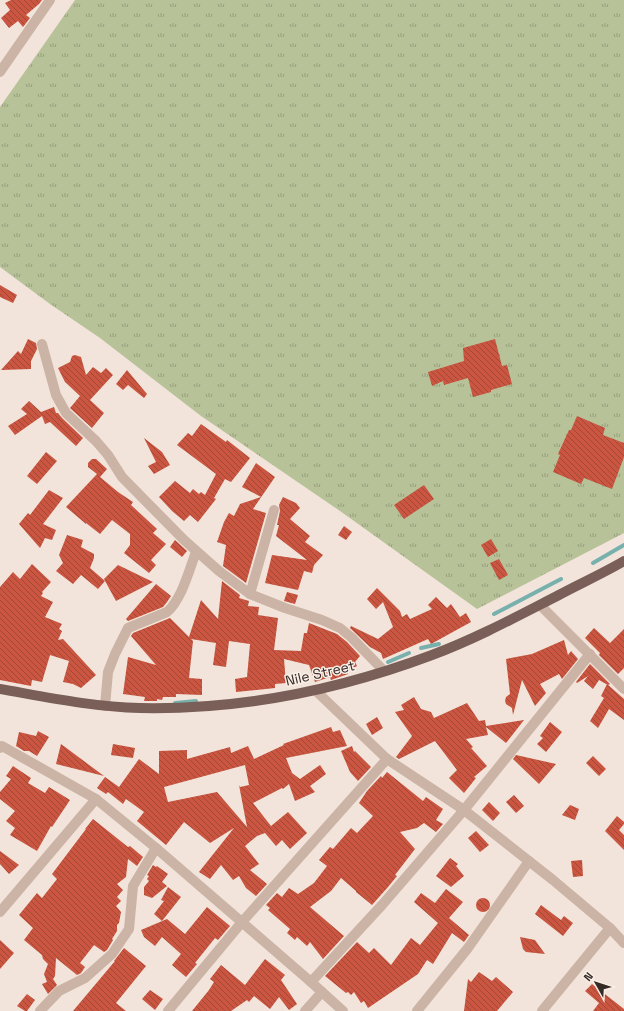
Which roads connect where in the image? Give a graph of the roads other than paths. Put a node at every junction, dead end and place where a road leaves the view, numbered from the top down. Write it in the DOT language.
graph roads {
  1 [pos="50,0"];
  2 [pos="0,72"];
  3 [pos="42,344"];
  4 [pos="274,510"];
  5 [pos="196,552"];
  6 [pos="624,561"];
  7 [pos="250,594"];
  8 [pos="540,605"];
  9 [pos="590,654"];
  10 [pos="384,671"];
  11 [pos="0,689"];
  12 [pos="624,689"];
  13 [pos="315,690"];
  14 [pos="105,706"];
  15 [pos="0,748"];
  16 [pos="387,759"];
  17 [pos="96,799"];
  18 [pos="464,810"];
  19 [pos="156,848"];
  20 [pos="529,861"];
  21 [pos="0,912"];
  22 [pos="242,922"];
  23 [pos="610,928"];
  24 [pos="624,943"];
  25 [pos="311,982"];
  26 [pos="322,992"];
  27 [pos="40,1011"];
  28 [pos="168,1011"];
  29 [pos="305,1011"];
  30 [pos="343,1011"];
  31 [pos="417,1011"];
  32 [pos="542,1011"];
  1 -- 2 [label="street"];
  3 -- 5 [label="street"];
  4 -- 7 [label="street"];
  5 -- 7 [label="street"];
  5 -- 14 [label="street"];
  6 -- 8 [label="main road, Nile Street"];
  7 -- 10 [label="street"];
  8 -- 9 [label="street"];
  8 -- 10 [label="main road, Nile Street"];
  9 -- 12 [label="street"];
  9 -- 18 [label="street"];
  10 -- 13 [label="main road, Nile Street"];
  11 -- 14 [label="main road, Nile Street"];
  13 -- 14 [label="main road, Nile Street"];
  13 -- 16 [label="street"];
  15 -- 17 [label="street"];
  16 -- 18 [label="street"];
  16 -- 22 [label="street"];
  17 -- 19 [label="street"];
  17 -- 21 [label="street"];
  18 -- 20 [label="street"];
  18 -- 25 [label="street"];
  19 -- 22 [label="street"];
  19 -- 27 [label="street"];
  20 -- 23 [label="street"];
  20 -- 31 [label="street"];
  22 -- 25 [label="street"];
  22 -- 28 [label="street"];
  23 -- 24 [label="street"];
  23 -- 32 [label="street"];
  25 -- 26 [label="street"];
  26 -- 29 [label="street"];
  26 -- 30 [label="street"];
}
